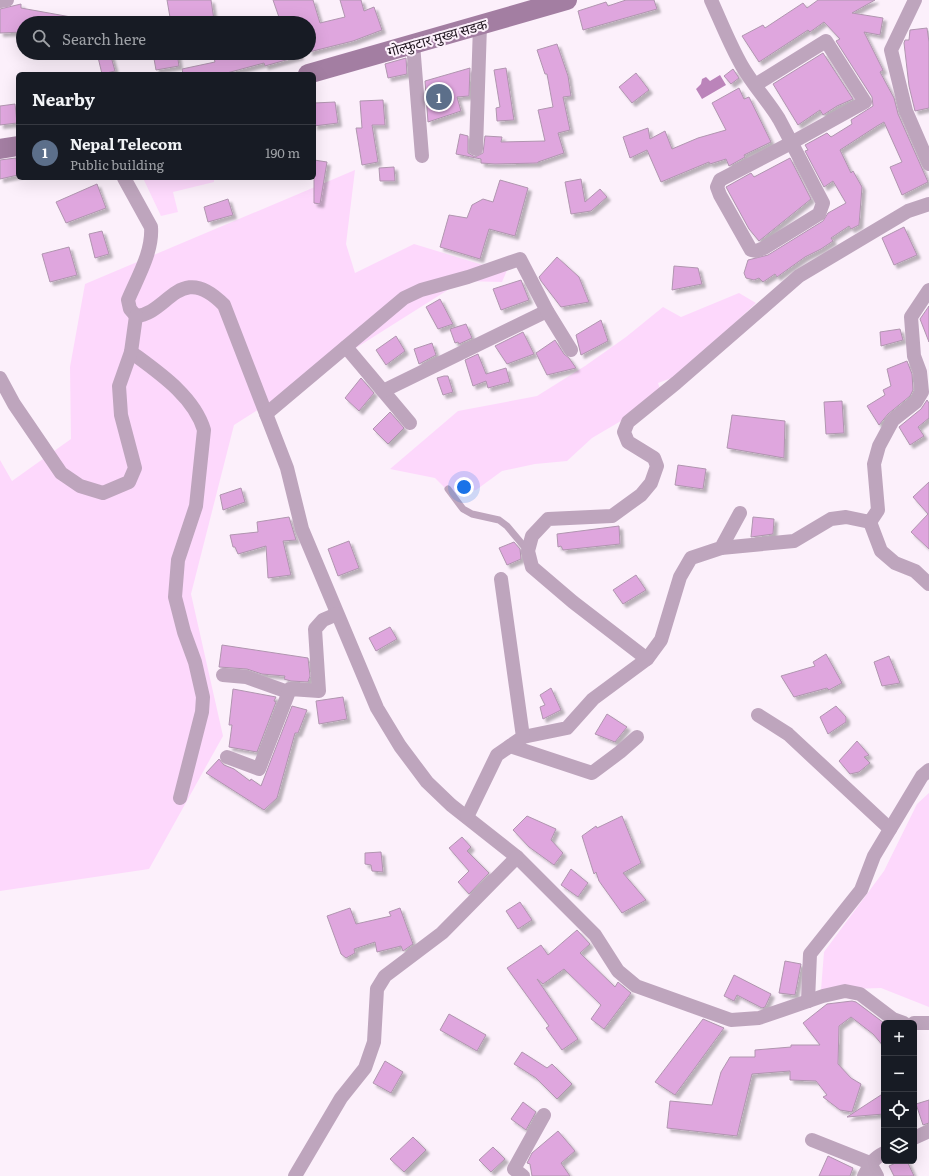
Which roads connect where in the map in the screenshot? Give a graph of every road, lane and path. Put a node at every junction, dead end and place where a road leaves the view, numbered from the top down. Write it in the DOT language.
graph roads {
  1 [pos="7,0"];
  2 [pos="567,0"];
  3 [pos="711,0"];
  4 [pos="915,0"];
  5 [pos="0,1"];
  6 [pos="480,25"];
  7 [pos="413,44"];
  8 [pos="315,72"];
  9 [pos="755,85"];
  10 [pos="791,143"];
  11 [pos="16,146"];
  12 [pos="0,149"];
  13 [pos="476,149"];
  14 [pos="422,156"];
  15 [pos="929,164"];
  16 [pos="125,180"];
  17 [pos="929,204"];
  18 [pos="929,290"];
  19 [pos="547,311"];
  20 [pos="136,316"];
  21 [pos="346,347"];
  22 [pos="572,350"];
  23 [pos="131,352"];
  24 [pos="0,378"];
  25 [pos="383,391"];
  26 [pos="266,414"];
  27 [pos="410,423"];
  28 [pos="448,489"];
  29 [pos="740,513"];
  30 [pos="870,522"];
  31 [pos="721,548"];
  32 [pos="528,551"];
  33 [pos="501,579"];
  34 [pos="929,584"];
  35 [pos="337,614"];
  36 [pos="646,659"];
  37 [pos="223,675"];
  38 [pos="288,692"];
  39 [pos="758,715"];
  40 [pos="637,736"];
  41 [pos="523,737"];
  42 [pos="510,746"];
  43 [pos="227,757"];
  44 [pos="929,770"];
  45 [pos="180,798"];
  46 [pos="467,817"];
  47 [pos="890,829"];
  48 [pos="517,857"];
  49 [pos="808,1001"];
  50 [pos="896,1020"];
  51 [pos="917,1023"];
  52 [pos="929,1023"];
  53 [pos="544,1115"];
  54 [pos="929,1131"];
  55 [pos="917,1137"];
  56 [pos="812,1140"];
  57 [pos="881,1155"];
  58 [pos="870,1163"];
  59 [pos="295,1176"];
  60 [pos="523,1176"];
  61 [pos="864,1176"];
  62 [pos="876,1176"];
  1 -- 5 [label="street"];
  2 -- 6 [label="main road, गोल्फुटार मुख्य सडक"];
  3 -- 9 [label="street"];
  4 -- 15 [label="street"];
  6 -- 7 [label="main road, गोल्फुटार मुख्य सडक"];
  6 -- 13 [label="street"];
  7 -- 8 [label="main road, गोल्फुटार मुख्य सडक"];
  7 -- 14 [label="street"];
  9 -- 10 [label="street"];
  9 -- 10 [label="street"];
  10 -- 10 [label="street"];
  11 -- 12 [label="main road"];
  16 -- 20 [label="street"];
  17 -- 32 [label="street"];
  18 -- 30 [label="street"];
  19 -- 21 [label="street"];
  19 -- 22 [label="street"];
  19 -- 25 [label="street"];
  20 -- 23 [label="street"];
  20 -- 26 [label="street"];
  21 -- 25 [label="street"];
  21 -- 26 [label="street"];
  23 -- 24 [label="street"];
  23 -- 45 [label="street"];
  25 -- 27 [label="street"];
  26 -- 35 [label="street"];
  28 -- 32 [label="lane"];
  29 -- 31 [label="street"];
  30 -- 31 [label="street"];
  30 -- 34 [label="street"];
  31 -- 36 [label="street"];
  32 -- 36 [label="street"];
  33 -- 41 [label="street"];
  35 -- 38 [label="street"];
  35 -- 46 [label="street"];
  36 -- 41 [label="street"];
  37 -- 38 [label="street"];
  38 -- 43 [label="street"];
  39 -- 47 [label="street"];
  40 -- 42 [label="street"];
  41 -- 42 [label="street"];
  42 -- 46 [label="street"];
  44 -- 47 [label="street"];
  46 -- 48 [label="street"];
  47 -- 49 [label="street"];
  48 -- 49 [label="street"];
  48 -- 59 [label="street"];
  49 -- 50 [label="street"];
  51 -- 52 [label="street"];
  53 -- 60 [label="street"];
  54 -- 55 [label="street"];
  56 -- 58 [label="street"];
  57 -- 58 [label="street"];
  58 -- 61 [label="street"];
  58 -- 62 [label="street"];
}
